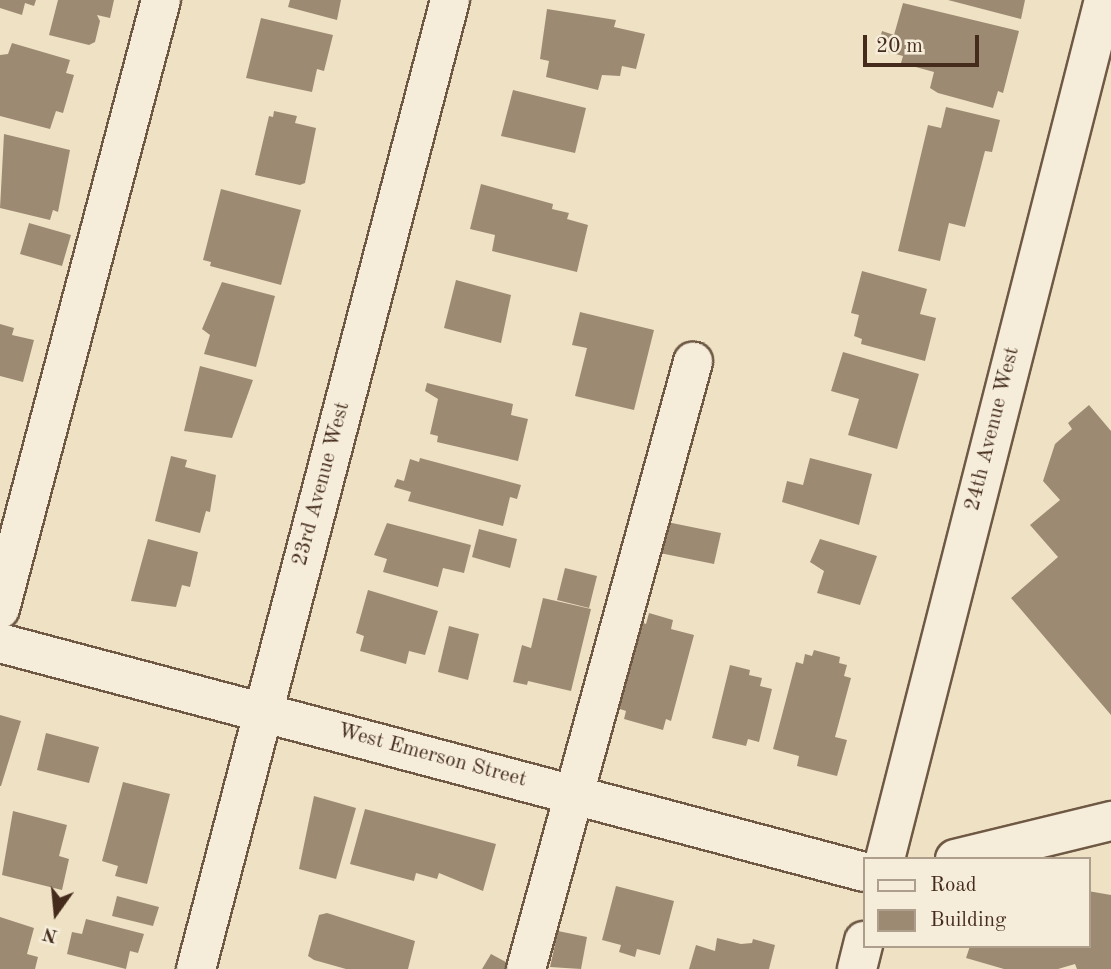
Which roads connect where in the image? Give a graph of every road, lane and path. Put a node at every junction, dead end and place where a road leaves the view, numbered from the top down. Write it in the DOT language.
graph roads {
  1 [pos="161,0"];
  2 [pos="450,0"];
  3 [pos="1104,0"];
  4 [pos="693,362"];
  5 [pos="0,609"];
  6 [pos="0,643"];
  7 [pos="262,712"];
  8 [pos="572,792"];
  9 [pos="1111,821"];
  10 [pos="886,857"];
  11 [pos="963,857"];
  12 [pos="862,871"];
  13 [pos="195,969"];
  14 [pos="526,969"];
  1 -- 5 [label="street"];
  2 -- 7 [label="street, 23rd Avenue West"];
  3 -- 10 [label="street, 24th Avenue West"];
  4 -- 8 [label="street"];
  6 -- 7 [label="street, West Emerson Street"];
  7 -- 8 [label="street, West Emerson Street"];
  7 -- 13 [label="street, 23rd Avenue West"];
  8 -- 12 [label="street, West Emerson Street"];
  8 -- 14 [label="street"];
  9 -- 11 [label="street"];
}
